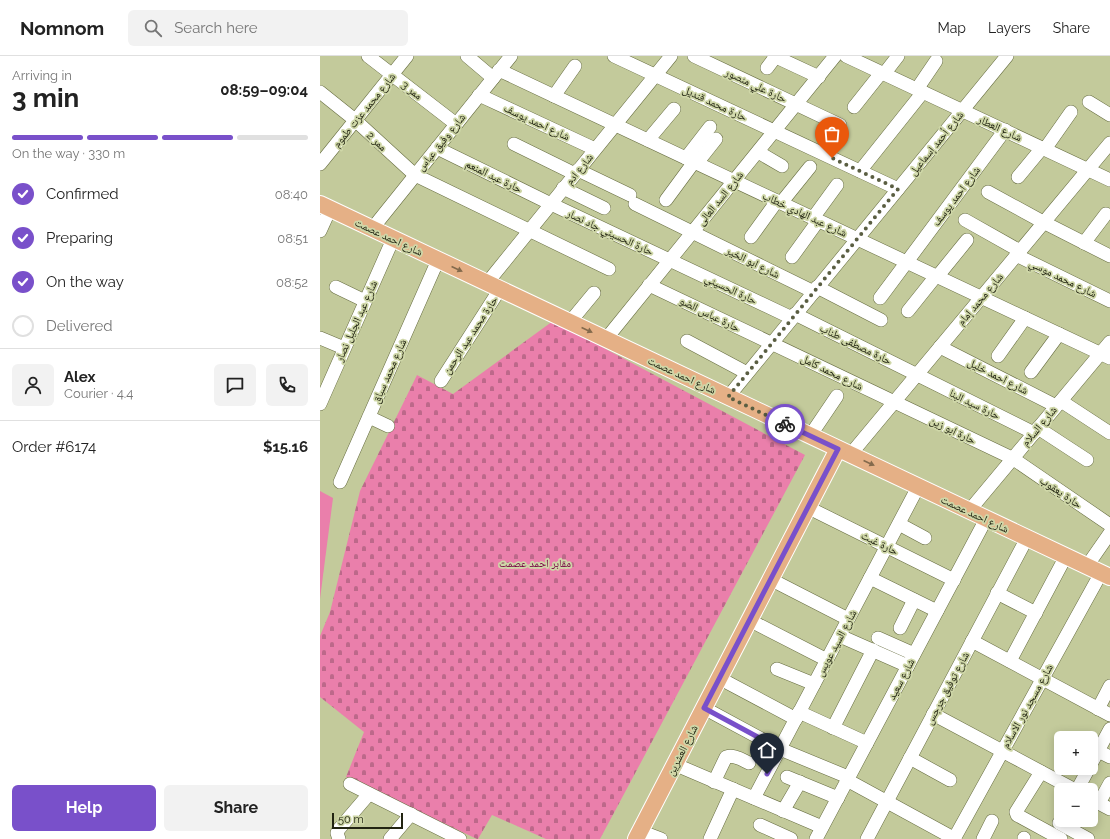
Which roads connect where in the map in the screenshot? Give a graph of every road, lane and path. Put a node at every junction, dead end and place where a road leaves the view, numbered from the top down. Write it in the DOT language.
graph roads {
  1 [pos="368,56"];
  2 [pos="407,56"];
  3 [pos="467,56"];
  4 [pos="511,56"];
  5 [pos="614,56"];
  6 [pos="671,56"];
  7 [pos="694,56"];
  8 [pos="775,56"];
  9 [pos="835,56"];
  10 [pos="846,56"];
  11 [pos="898,56"];
  12 [pos="1004,57"];
  13 [pos="936,61"];
  14 [pos="575,66"];
  15 [pos="767,68"];
  16 [pos="883,73"];
  17 [pos="496,74"];
  18 [pos="392,75"];
  19 [pos="655,75"];
  20 [pos="819,77"];
  21 [pos="920,90"];
  22 [pos="320,92"];
  23 [pos="479,95"];
  24 [pos="554,96"];
  25 [pos="1089,102"];
  26 [pos="796,104"];
  27 [pos="854,107"];
  28 [pos="674,109"];
  29 [pos="962,110"];
  30 [pos="1071,112"];
  31 [pos="1110,115"];
  32 [pos="355,120"];
  33 [pos="456,124"];
  34 [pos="615,124"];
  35 [pos="840,125"];
  36 [pos="1005,130"];
  37 [pos="775,131"];
  38 [pos="713,133"];
  39 [pos="648,140"];
  40 [pos="514,144"];
  41 [pos="1109,144"];
  42 [pos="437,148"];
  43 [pos="1043,148"];
  44 [pos="595,149"];
  45 [pos="758,152"];
  46 [pos="692,161"];
  47 [pos="320,164"];
  48 [pos="782,166"];
  49 [pos="810,167"];
  50 [pos="1088,169"];
  51 [pos="860,171"];
  52 [pos="576,172"];
  53 [pos="415,175"];
  54 [pos="1018,178"];
  55 [pos="1110,180"];
  56 [pos="734,181"];
  57 [pos="837,185"];
  58 [pos="563,188"];
  59 [pos="898,189"];
  60 [pos="988,192"];
  61 [pos="666,200"];
  62 [pos="779,202"];
  63 [pos="551,204"];
  64 [pos="325,207"];
  65 [pos="604,208"];
  66 [pos="1106,214"];
  67 [pos="816,219"];
  68 [pos="965,220"];
  69 [pos="1043,222"];
  70 [pos="372,229"];
  71 [pos="529,230"];
  72 [pos="320,231"];
  73 [pos="692,232"];
  74 [pos="751,237"];
  75 [pos="393,238"];
  76 [pos="856,238"];
  77 [pos="967,240"];
  78 [pos="1084,243"];
  79 [pos="1018,253"];
  80 [pos="1110,256"];
  81 [pos="792,257"];
  82 [pos="438,260"];
  83 [pos="670,260"];
  84 [pos="906,262"];
  85 [pos="609,269"];
  86 [pos="936,276"];
  87 [pos="649,285"];
  88 [pos="493,286"];
  89 [pos="336,287"];
  90 [pos="815,290"];
  91 [pos="594,293"];
  92 [pos="981,297"];
  93 [pos="880,298"];
  94 [pos="365,301"];
  95 [pos="1110,301"];
  96 [pos="908,311"];
  97 [pos="794,316"];
  98 [pos="1025,318"];
  99 [pos="881,320"];
  100 [pos="570,322"];
  101 [pos="1059,334"];
  102 [pos="320,338"];
  103 [pos="606,339"];
  104 [pos="687,341"];
  105 [pos="1110,342"];
  106 [pos="771,343"];
  107 [pos="940,347"];
  108 [pos="344,348"];
  109 [pos="998,356"];
  110 [pos="1105,356"];
  111 [pos="1031,372"];
  112 [pos="747,373"];
  113 [pos="917,374"];
  114 [pos="441,381"];
  115 [pos="837,396"];
  116 [pos="728,397"];
  117 [pos="894,402"];
  118 [pos="320,404"];
  119 [pos="1058,404"];
  120 [pos="369,417"];
  121 [pos="388,426"];
  122 [pos="1036,430"];
  123 [pos="1110,433"];
  124 [pos="810,436"];
  125 [pos="844,452"];
  126 [pos="1012,458"];
  127 [pos="1087,460"];
  128 [pos="340,482"];
  129 [pos="918,487"];
  130 [pos="807,507"];
  131 [pos="969,510"];
  132 [pos="986,519"];
  133 [pos="899,524"];
  134 [pos="1110,525"];
  135 [pos="1110,534"];
  136 [pos="925,538"];
  137 [pos="1027,538"];
  138 [pos="887,546"];
  139 [pos="1066,556"];
  140 [pos="1099,572"];
  141 [pos="870,578"];
  142 [pos="770,579"];
  143 [pos="954,580"];
  144 [pos="997,593"];
  145 [pos="914,600"];
  146 [pos="937,611"];
  147 [pos="1036,613"];
  148 [pos="848,619"];
  149 [pos="749,620"];
  150 [pos="900,628"];
  151 [pos="840,636"];
  152 [pos="878,638"];
  153 [pos="972,641"];
  154 [pos="873,650"];
  155 [pos="914,654"];
  156 [pos="827,660"];
  157 [pos="1010,661"];
  158 [pos="908,666"];
  159 [pos="777,669"];
  160 [pos="719,678"];
  161 [pos="1042,679"];
  162 [pos="814,684"];
  163 [pos="1110,686"];
  164 [pos="704,708"];
  165 [pos="1098,709"];
  166 [pos="933,714"];
  167 [pos="1110,715"];
  168 [pos="797,716"];
  169 [pos="833,728"];
  170 [pos="1110,729"];
  171 [pos="867,743"];
  172 [pos="780,749"];
  173 [pos="1003,751"];
  174 [pos="1098,751"];
  175 [pos="1110,757"];
  176 [pos="910,758"];
  177 [pos="749,763"];
  178 [pos="674,764"];
  179 [pos="1041,772"];
  180 [pos="787,776"];
  181 [pos="848,779"];
  182 [pos="950,780"];
  183 [pos="714,782"];
  184 [pos="800,782"];
  185 [pos="1062,783"];
  186 [pos="1110,783"];
  187 [pos="350,784"];
  188 [pos="733,789"];
  189 [pos="369,794"];
  190 [pos="754,798"];
  191 [pos="838,798"];
  192 [pos="887,802"];
  193 [pos="1100,804"];
  194 [pos="783,811"];
  195 [pos="411,814"];
  196 [pos="992,821"];
  197 [pos="760,825"];
  198 [pos="822,827"];
  199 [pos="1057,831"];
  200 [pos="638,835"];
  201 [pos="339,839"];
  202 [pos="390,839"];
  203 [pos="460,839"];
  204 [pos="661,839"];
  205 [pos="710,839"];
  206 [pos="791,839"];
  207 [pos="816,839"];
  208 [pos="867,839"];
  209 [pos="954,839"];
  210 [pos="983,839"];
  211 [pos="1088,839"];
  1 -- 18 [label="street, ممر 3"];
  2 -- 18 [label="street, شارع محمد عزت طموم"];
  3 -- 17 [label="street, شارع عبد الهادي خطاب"];
  4 -- 17 [label="street, شارع وفيق عباس"];
  5 -- 19 [label="street, حارة محمد قنديل"];
  6 -- 19 [label="street, شارع ادم"];
  7 -- 26 [label="street, حارة علي منصور"];
  8 -- 15 [label="street"];
  8 -- 20 [label="street"];
  9 -- 20 [label="street, شارع السد العالى"];
  10 -- 16 [label="street, شارع العطار"];
  11 -- 16 [label="street"];
  12 -- 29 [label="street, شارع أحمد إسماعيل"];
  13 -- 21 [label="street"];
  14 -- 24 [label="street"];
  16 -- 21 [label="street, شارع العطار"];
  16 -- 27 [label="street"];
  17 -- 23 [label="street, شارع وفيق عباس"];
  17 -- 24 [label="street, شارع عبد الهادي خطاب"];
  18 -- 32 [label="street, شارع محمد عزت طموم"];
  18 -- 33 [label="street, ممر 3"];
  19 -- 34 [label="street, شارع ادم"];
  19 -- 37 [label="street, حارة محمد قنديل"];
  20 -- 26 [label="street, شارع السد العالى"];
  21 -- 29 [label="street, شارع العطار"];
  21 -- 51 [label="street"];
  22 -- 32 [label="street, ممر 2"];
  23 -- 33 [label="street, شارع وفيق عباس"];
  23 -- 44 [label="street, شارع احمد يوسف"];
  24 -- 34 [label="street, شارع عبد الهادي خطاب"];
  25 -- 31 [label="street"];
  26 -- 35 [label="street, حارة علي منصور"];
  26 -- 37 [label="street, شارع السد العالى"];
  28 -- 39 [label="street"];
  29 -- 36 [label="street, شارع العطار"];
  29 -- 59 [label="street, شارع أحمد إسماعيل"];
  30 -- 43 [label="street"];
  32 -- 47 [label="street, شارع محمد عزت طموم"];
  32 -- 53 [label="street, ممر 2"];
  33 -- 42 [label="street, شارع وفيق عباس"];
  34 -- 39 [label="street, شارع عبد الهادي خطاب"];
  34 -- 44 [label="street, شارع ادم"];
  36 -- 43 [label="street, شارع العطار"];
  36 -- 84 [label="street, شارع احمد يوسف"];
  37 -- 45 [label="street, شارع السد العالى"];
  37 -- 51 [label="street, حارة محمد قنديل"];
  38 -- 46 [label="street"];
  39 -- 46 [label="street, شارع عبد الهادي خطاب"];
  40 -- 52 [label="street, شارع ابو الخير"];
  41 -- 50 [label="street, شارع محمد إمام"];
  42 -- 53 [label="street, شارع وفيق عباس"];
  42 -- 63 [label="street, حارة عبد المنعم"];
  43 -- 50 [label="street, شارع العطار"];
  43 -- 54 [label="street"];
  44 -- 52 [label="street, شارع ادم"];
  45 -- 48 [label="street"];
  45 -- 56 [label="street, شارع السد العالى"];
  46 -- 56 [label="street, شارع عبد الهادي خطاب"];
  46 -- 61 [label="street"];
  49 -- 62 [label="street"];
  50 -- 55 [label="street, شارع العطار"];
  50 -- 69 [label="street, شارع محمد إمام"];
  51 -- 59 [label="street, حارة محمد قنديل"];
  52 -- 58 [label="street, شارع ادم"];
  52 -- 73 [label="street, شارع ابو الخير"];
  53 -- 70 [label="street, شارع وفيق عباس"];
  53 -- 71 [label="street, ممر 2"];
  56 -- 62 [label="street, شارع عبد الهادي خطاب"];
  56 -- 73 [label="street, شارع السد العالى"];
  57 -- 67 [label="street"];
  58 -- 63 [label="street, شارع ادم"];
  58 -- 65 [label="street"];
  59 -- 76 [label="street, شارع أحمد إسماعيل"];
  60 -- 69 [label="street"];
  62 -- 67 [label="street, شارع عبد الهادي خطاب"];
  62 -- 74 [label="street"];
  63 -- 71 [label="street, شارع ادم"];
  63 -- 83 [label="street, حارة الحسيني جاد نصار"];
  64 -- 70 [label="main road, شارع احمد عصمت"];
  64 -- 72 [label="street"];
  66 -- 78 [label="street"];
  67 -- 76 [label="street, شارع عبد الهادي خطاب"];
  67 -- 81 [label="street"];
  68 -- 79 [label="street, شارع محمد موسي"];
  69 -- 78 [label="street"];
  69 -- 79 [label="street, شارع محمد إمام"];
  70 -- 75 [label="main road, شارع احمد عصمت"];
  71 -- 85 [label="street, ممر 2"];
  71 -- 88 [label="street, شارع ادم"];
  73 -- 83 [label="street, شارع السد العالى"];
  73 -- 90 [label="street, شارع ابو الخير"];
  75 -- 82 [label="main road, شارع احمد عصمت"];
  75 -- 94 [label="street, شارع عبد الجليل نصار"];
  76 -- 84 [label="street, شارع عبد الهادي خطاب"];
  76 -- 90 [label="street, شارع أحمد إسماعيل"];
  77 -- 86 [label="street"];
  78 -- 80 [label="street"];
  79 -- 92 [label="street, شارع محمد إمام"];
  79 -- 95 [label="street, شارع محمد موسي"];
  82 -- 88 [label="main road, شارع احمد عصمت, one-way"];
  82 -- 120 [label="street, شارع محمد سباق"];
  83 -- 87 [label="street, شارع السد العالى"];
  83 -- 97 [label="street, حارة الحسيني"];
  84 -- 86 [label="street, شارع عبد الهادي خطاب"];
  84 -- 93 [label="street, شارع احمد يوسف"];
  86 -- 92 [label="street, شارع عبد الهادي خطاب"];
  86 -- 96 [label="street"];
  87 -- 103 [label="street, شارع السد العالى"];
  87 -- 106 [label="street, حارة عباس الضو"];
  88 -- 100 [label="main road, شارع احمد عصمت"];
  88 -- 114 [label="street, حارة محمد عبد الرحمن"];
  89 -- 94 [label="street"];
  90 -- 97 [label="street, شارع أحمد إسماعيل"];
  90 -- 99 [label="street, شارع ابو الخير"];
  91 -- 100 [label="street"];
  92 -- 98 [label="street, شارع عبد الهادي خطاب"];
  92 -- 107 [label="street, شارع محمد إمام"];
  94 -- 108 [label="street, شارع عبد الجليل نصار"];
  97 -- 106 [label="street, شارع أحمد إسماعيل"];
  97 -- 113 [label="street, حارة مصطفى طناب"];
  98 -- 101 [label="street, شارع عبد الهادي خطاب"];
  98 -- 109 [label="street"];
  100 -- 103 [label="main road, شارع احمد عصمت, one-way"];
  101 -- 110 [label="street, شارع عبد الهادي خطاب"];
  101 -- 111 [label="street"];
  102 -- 108 [label="street"];
  103 -- 116 [label="main road, شارع احمد عصمت"];
  104 -- 112 [label="street"];
  105 -- 110 [label="street, شارع السلام"];
  106 -- 112 [label="street, شارع أحمد إسماعيل"];
  106 -- 117 [label="street, شارع محمد كامل"];
  107 -- 113 [label="street, شارع محمد إمام"];
  107 -- 119 [label="street, شارع احمد خليل"];
  108 -- 118 [label="street, شارع عبد الجليل نصار"];
  110 -- 119 [label="street, شارع السلام"];
  112 -- 116 [label="street, شارع أحمد إسماعيل"];
  113 -- 117 [label="street, شارع محمد إمام"];
  113 -- 122 [label="street, حارة سيد البنا"];
  115 -- 124 [label="street"];
  116 -- 124 [label="main road, شارع احمد عصمت"];
  117 -- 125 [label="street, شارع محمد إمام"];
  117 -- 126 [label="street, حارة ابو زين"];
  119 -- 122 [label="street, شارع السلام"];
  119 -- 123 [label="street, شارع احمد خليل"];
  120 -- 121 [label="street"];
  120 -- 128 [label="street, شارع محمد سباق"];
  122 -- 126 [label="street, شارع السلام"];
  122 -- 127 [label="street, حارة سيد البنا"];
  124 -- 125 [label="main road, شارع احمد عصمت"];
  125 -- 129 [label="main road, شارع احمد عصمت, one-way"];
  125 -- 130 [label="main road, شارع العشرين"];
  126 -- 131 [label="street, شارع السلام"];
  126 -- 134 [label="street, حارة يعقوب"];
  129 -- 131 [label="main road, شارع احمد عصمت"];
  129 -- 133 [label="street, شارع السيد عويس"];
  130 -- 138 [label="street, حارة غيث"];
  130 -- 142 [label="main road, شارع العشرين"];
  131 -- 132 [label="main road, شارع احمد عصمت"];
  132 -- 137 [label="main road, شارع احمد عصمت"];
  132 -- 143 [label="street, شارع سعيد"];
  133 -- 136 [label="street"];
  133 -- 138 [label="street, شارع السيد عويس"];
  135 -- 140 [label="street, شارع مسجد نور الاسلام"];
  137 -- 139 [label="main road, شارع احمد عصمت"];
  137 -- 144 [label="street, شارع توفيق جرجس"];
  138 -- 141 [label="street, شارع السيد عويس"];
  138 -- 143 [label="street, حارة غيث"];
  139 -- 140 [label="main road, شارع احمد عصمت"];
  139 -- 147 [label="street"];
  140 -- 161 [label="street, شارع مسجد نور الاسلام"];
  141 -- 145 [label="street"];
  141 -- 148 [label="street, شارع السيد عويس"];
  142 -- 148 [label="street"];
  142 -- 149 [label="main road, شارع العشرين"];
  143 -- 146 [label="street, شارع سعيد"];
  144 -- 147 [label="street"];
  144 -- 153 [label="street, شارع توفيق جرجس"];
  145 -- 146 [label="street"];
  145 -- 150 [label="street"];
  146 -- 155 [label="street, شارع سعيد"];
  147 -- 157 [label="street"];
  148 -- 151 [label="street, شارع السيد عويس"];
  149 -- 156 [label="street"];
  149 -- 160 [label="main road, شارع العشرين"];
  151 -- 154 [label="street"];
  151 -- 156 [label="street, شارع السيد عويس"];
  152 -- 155 [label="street"];
  153 -- 157 [label="street"];
  153 -- 166 [label="street, شارع توفيق جرجس"];
  154 -- 158 [label="street"];
  154 -- 169 [label="street"];
  155 -- 158 [label="street, شارع سعيد"];
  156 -- 162 [label="street, شارع السيد عويس"];
  157 -- 161 [label="street"];
  158 -- 171 [label="street, شارع سعيد"];
  159 -- 162 [label="street"];
  160 -- 164 [label="main road, شارع العشرين"];
  160 -- 168 [label="street"];
  161 -- 165 [label="street"];
  161 -- 173 [label="street, شارع مسجد نور الاسلام"];
  162 -- 168 [label="street, شارع السيد عويس"];
  163 -- 165 [label="street"];
  164 -- 172 [label="street"];
  164 -- 178 [label="main road, شارع العشرين"];
  165 -- 167 [label="street"];
  166 -- 173 [label="street"];
  166 -- 176 [label="street, شارع توفيق جرجس"];
  168 -- 169 [label="street"];
  168 -- 172 [label="street, شارع السيد عويس"];
  169 -- 171 [label="street"];
  170 -- 174 [label="street"];
  171 -- 181 [label="street, شارع سعيد"];
  172 -- 181 [label="street"];
  172 -- 190 [label="street, شارع السيد عويس"];
  173 -- 179 [label="street"];
  173 -- 209 [label="street, شارع مسجد نور الاسلام"];
  174 -- 175 [label="street"];
  176 -- 182 [label="street"];
  176 -- 192 [label="street, شارع توفيق جرجس"];
  177 -- 183 [label="street"];
  178 -- 183 [label="street"];
  178 -- 200 [label="main road, شارع العشرين"];
  179 -- 185 [label="street"];
  179 -- 199 [label="street"];
  180 -- 184 [label="street"];
  181 -- 191 [label="street, شارع سعيد"];
  181 -- 192 [label="street"];
  183 -- 188 [label="street"];
  184 -- 191 [label="street"];
  184 -- 194 [label="street"];
  186 -- 193 [label="street"];
  187 -- 189 [label="street"];
  188 -- 190 [label="street"];
  188 -- 205 [label="street"];
  189 -- 195 [label="street"];
  189 -- 201 [label="street"];
  190 -- 194 [label="street"];
  191 -- 198 [label="street, شارع سعيد"];
  192 -- 208 [label="street, شارع توفيق جرجس"];
  192 -- 209 [label="street"];
  194 -- 198 [label="street"];
  195 -- 202 [label="street"];
  195 -- 203 [label="street"];
  196 -- 210 [label="street"];
  197 -- 206 [label="street"];
  198 -- 207 [label="street, شارع سعيد"];
  199 -- 211 [label="street"];
  200 -- 204 [label="street"];
}
